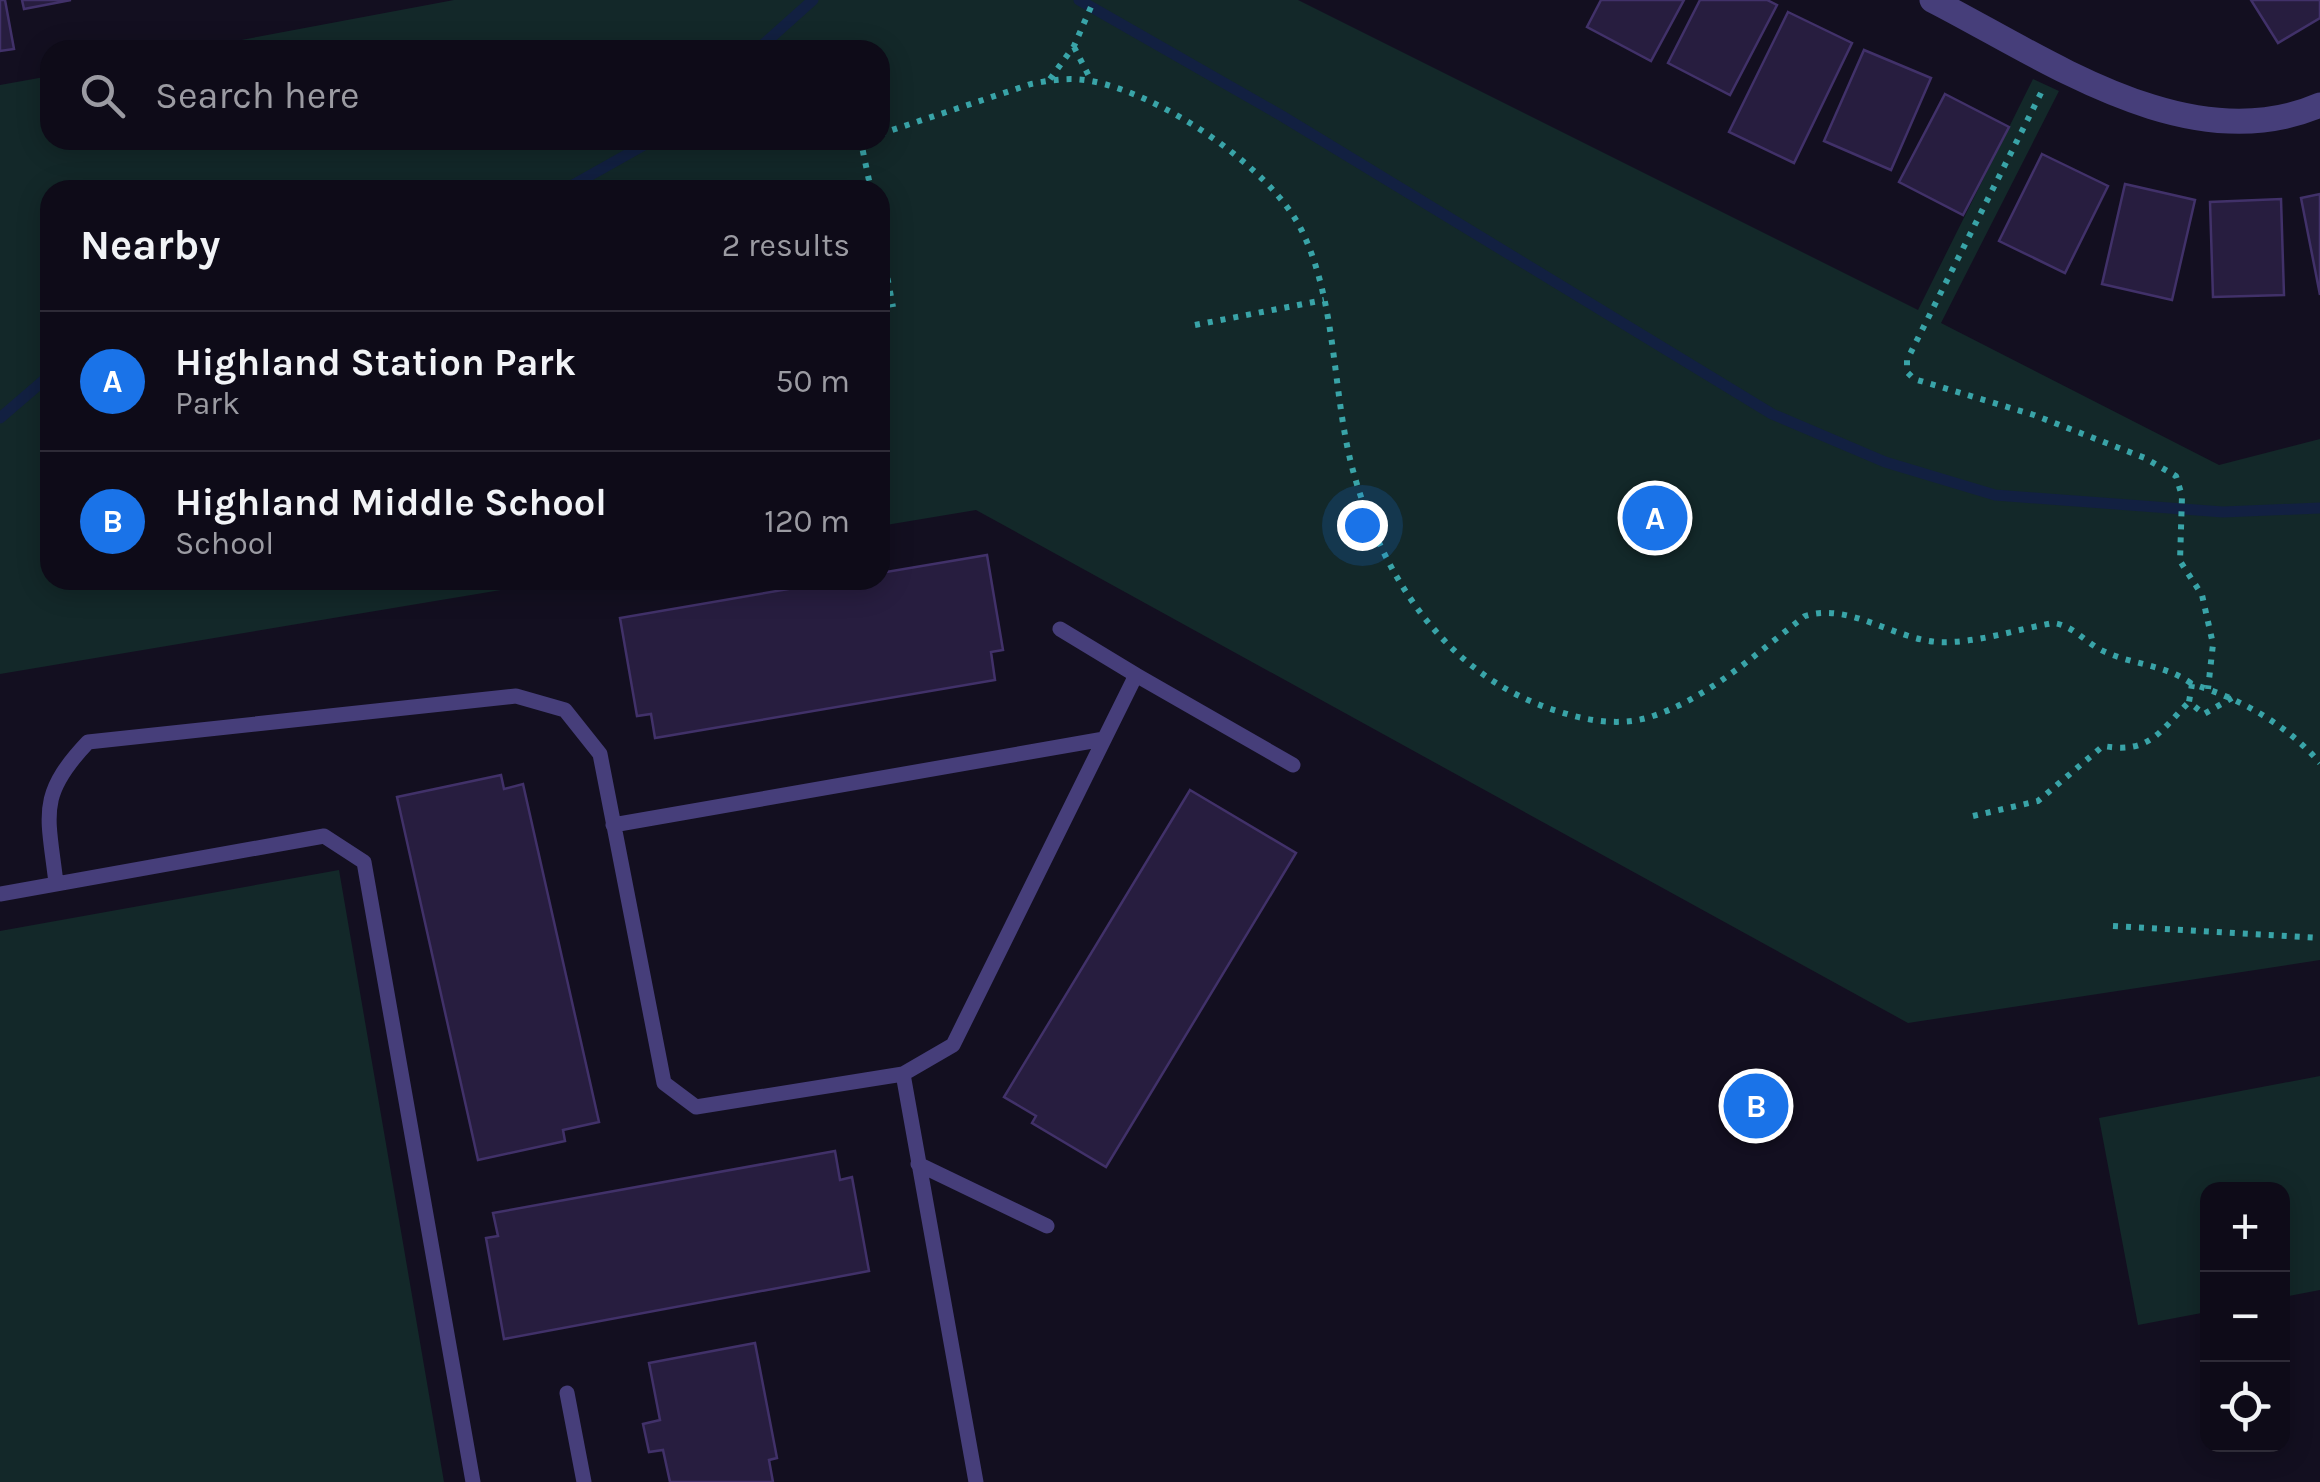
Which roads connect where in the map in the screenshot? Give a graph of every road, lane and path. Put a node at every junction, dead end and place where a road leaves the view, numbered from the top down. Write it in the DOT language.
graph roads {
  1 [pos="1094,0"];
  2 [pos="1932,0"];
  3 [pos="1074,46"];
  4 [pos="2054,63"];
  5 [pos="1050,80"];
  6 [pos="1092,81"];
  7 [pos="2320,104"];
  8 [pos="890,130"];
  9 [pos="862,150"];
  10 [pos="868,180"];
  11 [pos="890,292"];
  12 [pos="1324,300"];
  13 [pos="893,307"];
  14 [pos="1195,325"];
  15 [pos="1060,629"];
  16 [pos="1136,675"];
  17 [pos="2192,684"];
  18 [pos="2208,689"];
  19 [pos="2232,698"];
  20 [pos="2189,702"];
  21 [pos="1104,739"];
  22 [pos="2320,763"];
  23 [pos="1293,766"];
  24 [pos="1972,816"];
  25 [pos="613,825"];
  26 [pos="56,883"];
  27 [pos="0,894"];
  28 [pos="2113,926"];
  29 [pos="2320,938"];
  30 [pos="903,1074"];
  31 [pos="918,1164"];
  32 [pos="1047,1226"];
  33 [pos="567,1393"];
  34 [pos="472,1482"];
  35 [pos="584,1482"];
  36 [pos="976,1482"];
  1 -- 3 [label="path"];
  2 -- 4 [label="street"];
  3 -- 5 [label="path"];
  3 -- 6 [label="path"];
  4 -- 7 [label="street"];
  4 -- 18 [label="path"];
  5 -- 6 [label="path"];
  5 -- 8 [label="path"];
  6 -- 12 [label="path"];
  9 -- 10 [label="path"];
  11 -- 13 [label="path"];
  12 -- 14 [label="path"];
  12 -- 17 [label="path"];
  15 -- 16 [label="lane"];
  16 -- 21 [label="lane"];
  16 -- 23 [label="lane"];
  17 -- 18 [label="path"];
  17 -- 20 [label="path"];
  18 -- 19 [label="path"];
  19 -- 20 [label="path"];
  19 -- 22 [label="path"];
  20 -- 24 [label="path"];
  21 -- 25 [label="lane"];
  21 -- 30 [label="lane"];
  25 -- 26 [label="lane"];
  25 -- 30 [label="lane"];
  26 -- 27 [label="lane"];
  26 -- 34 [label="lane"];
  28 -- 29 [label="path"];
  30 -- 31 [label="lane"];
  31 -- 32 [label="lane"];
  31 -- 36 [label="lane"];
  33 -- 35 [label="lane"];
}
